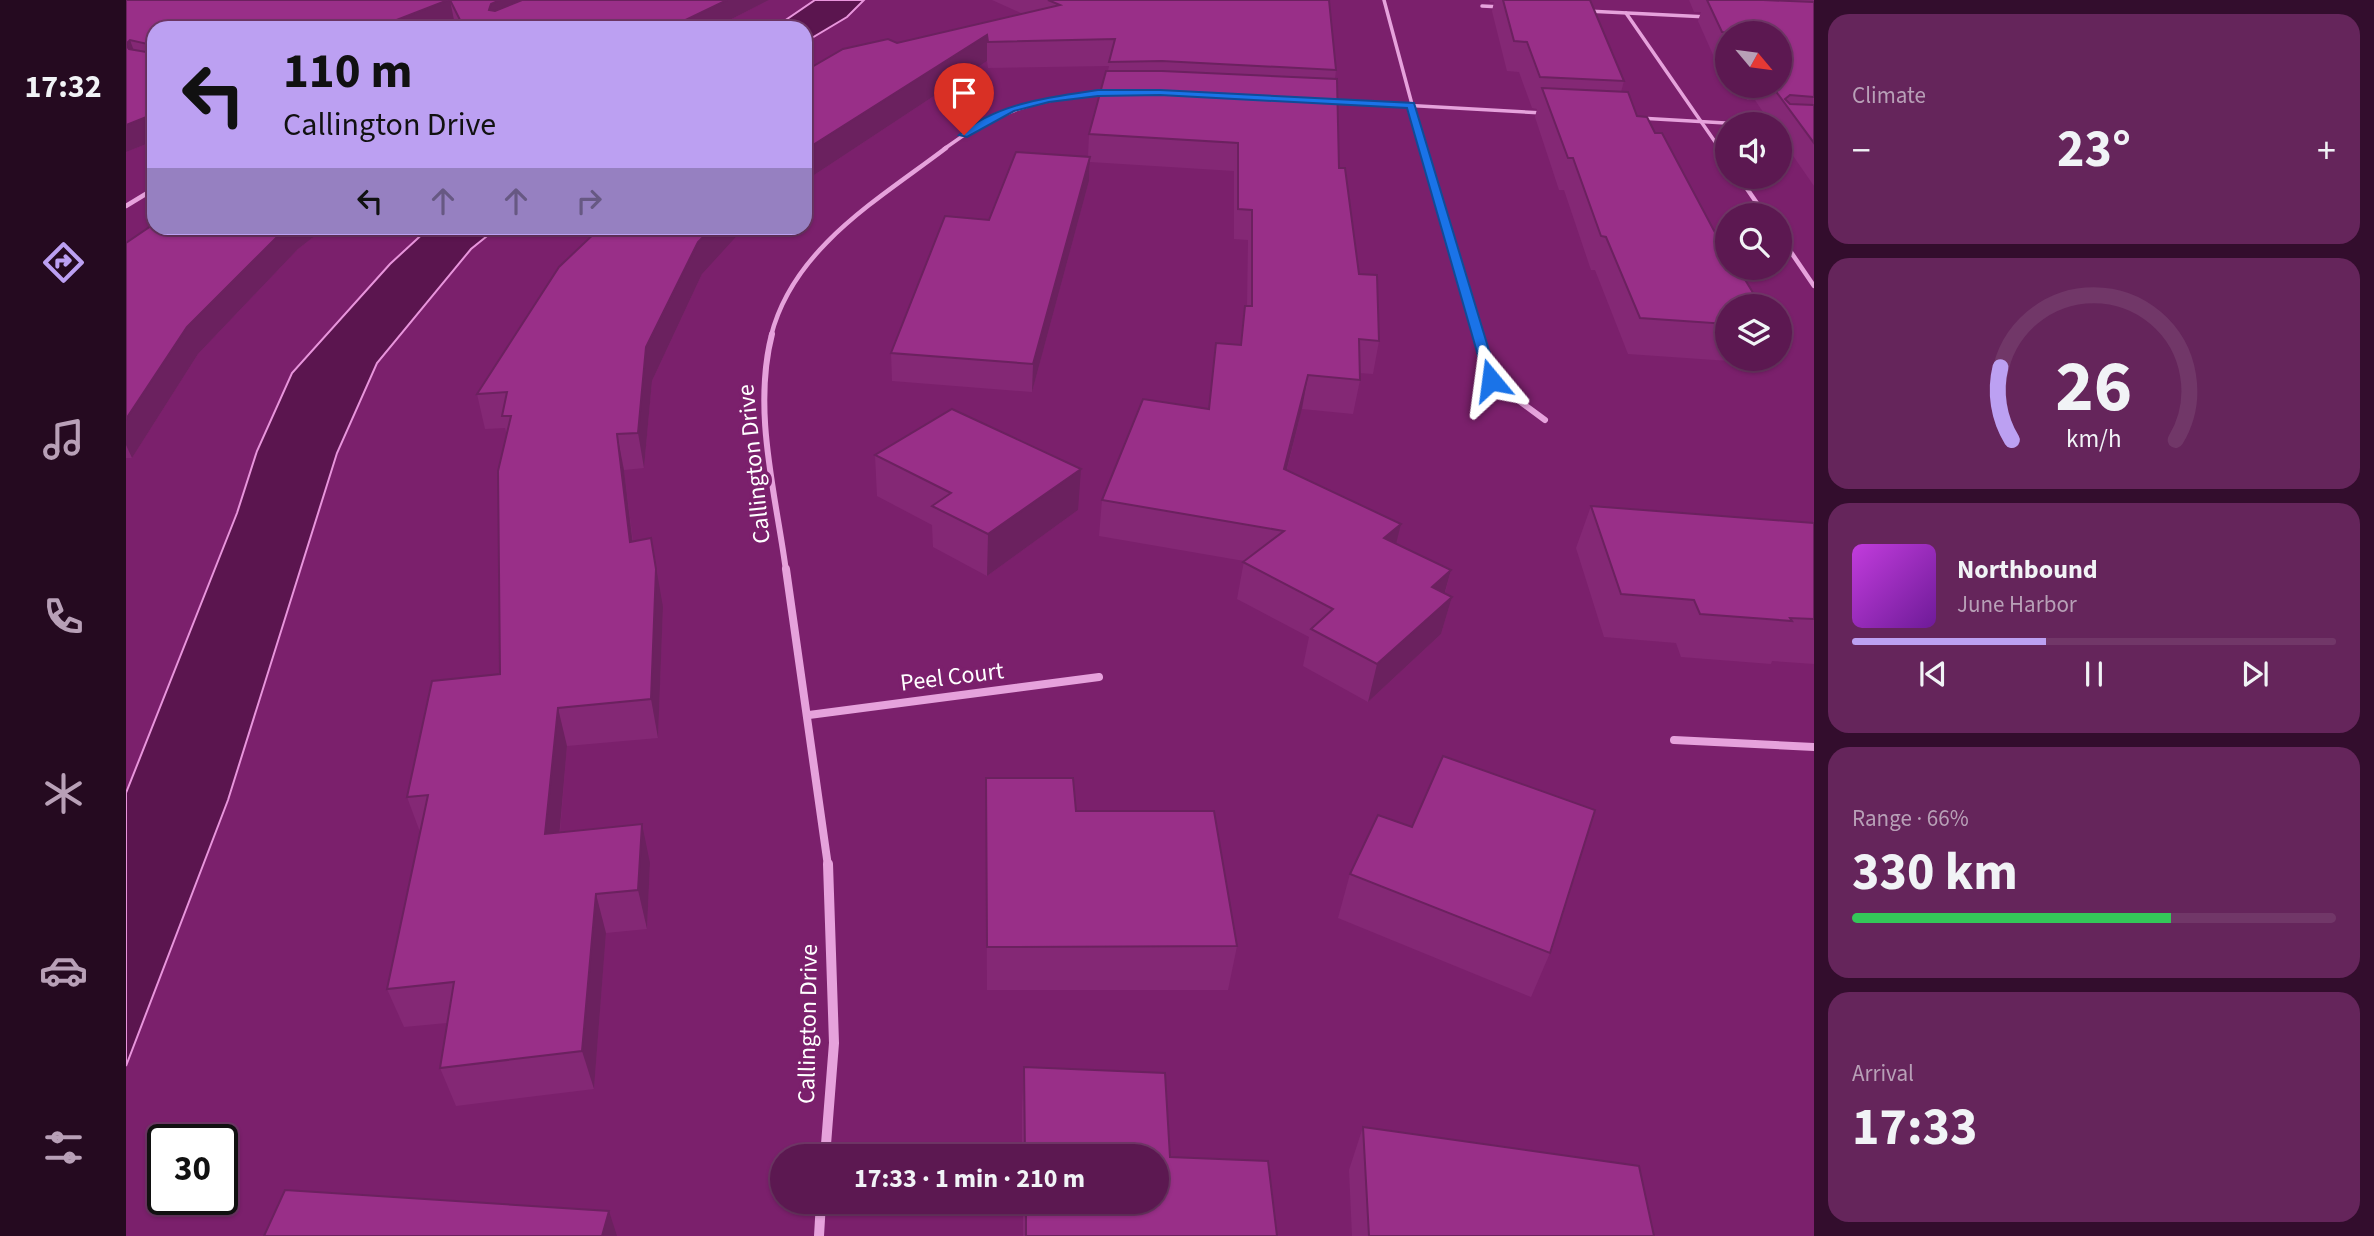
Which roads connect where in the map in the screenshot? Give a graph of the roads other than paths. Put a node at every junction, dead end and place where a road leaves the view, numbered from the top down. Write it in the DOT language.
graph roads {
  1 [pos="1384,0"];
  2 [pos="1482,6"];
  3 [pos="1508,8"];
  4 [pos="1574,10"];
  5 [pos="1626,13"];
  6 [pos="1720,17"];
  7 [pos="1114,92"];
  8 [pos="1319,101"];
  9 [pos="1411,105"];
  10 [pos="1549,113"];
  11 [pos="1632,118"];
  12 [pos="1702,122"];
  13 [pos="1715,123"];
  14 [pos="1715,142"];
  15 [pos="147,193"];
  16 [pos="126,206"];
  17 [pos="1792,254"];
  18 [pos="1814,286"];
  19 [pos="1545,420"];
  20 [pos="1099,677"];
  21 [pos="809,715"];
  22 [pos="1674,740"];
  23 [pos="1814,747"];
  24 [pos="826,1144"];
  25 [pos="820,1214"];
  26 [pos="819,1236"];
  1 -- 9 [label="street"];
  2 -- 3 [label="street"];
  4 -- 5 [label="street"];
  5 -- 6 [label="street"];
  5 -- 12 [label="street"];
  7 -- 21 [label="street, Callington Drive"];
  8 -- 9 [label="street"];
  9 -- 10 [label="street"];
  9 -- 19 [label="street"];
  11 -- 12 [label="street"];
  12 -- 13 [label="street"];
  12 -- 14 [label="street"];
  15 -- 16 [label="street"];
  17 -- 18 [label="street"];
  20 -- 21 [label="street, Peel Court"];
  21 -- 24 [label="street, Callington Drive"];
  22 -- 23 [label="street"];
  25 -- 26 [label="street"];
}
